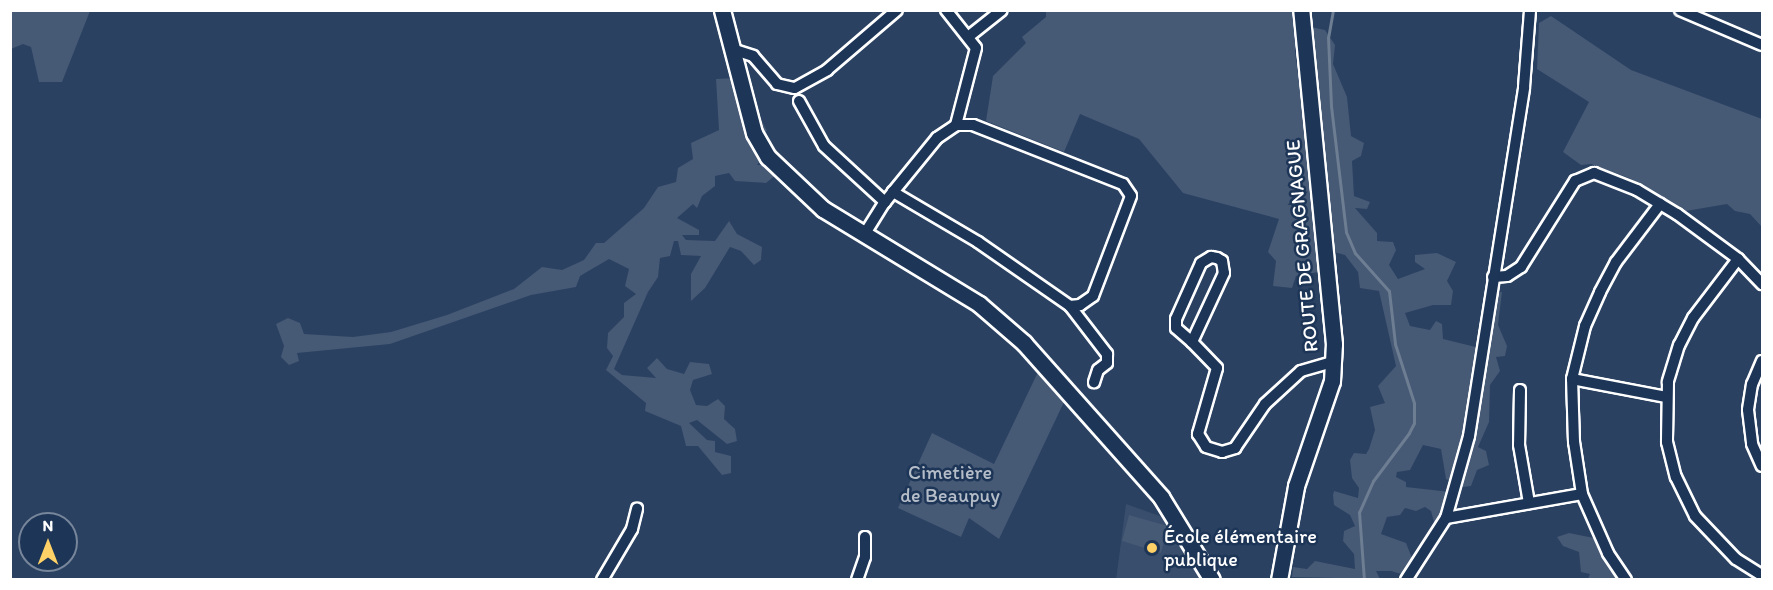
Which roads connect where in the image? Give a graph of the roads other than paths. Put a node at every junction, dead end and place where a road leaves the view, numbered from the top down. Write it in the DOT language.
graph roads {
  1 [pos="722,10"];
  2 [pos="897,10"];
  3 [pos="946,10"];
  4 [pos="1002,10"];
  5 [pos="1301,10"];
  6 [pos="1530,10"];
  7 [pos="1680,10"];
  8 [pos="968,37"];
  9 [pos="1762,45"];
  10 [pos="735,50"];
  11 [pos="799,101"];
  12 [pos="956,125"];
  13 [pos="893,192"];
  14 [pos="885,202"];
  15 [pos="1660,204"];
  16 [pos="864,235"];
  17 [pos="1738,260"];
  18 [pos="1493,277"];
  19 [pos="1762,284"];
  20 [pos="1070,306"];
  21 [pos="1192,342"];
  22 [pos="1333,362"];
  23 [pos="1762,362"];
  24 [pos="1572,379"];
  25 [pos="1094,382"];
  26 [pos="1520,390"];
  27 [pos="1666,397"];
  28 [pos="1762,466"];
  29 [pos="1582,494"];
  30 [pos="1529,503"];
  31 [pos="637,510"];
  32 [pos="1446,518"];
  33 [pos="865,537"];
  34 [pos="1762,575"];
  35 [pos="602,579"];
  36 [pos="857,579"];
  37 [pos="1212,579"];
  38 [pos="1279,579"];
  39 [pos="1406,579"];
  40 [pos="1626,579"];
  1 -- 10 [label="street"];
  2 -- 10 [label="street"];
  3 -- 8 [label="street"];
  4 -- 8 [label="street"];
  5 -- 22 [label="street, ROUTE DE GRAGNAGUE"];
  6 -- 18 [label="street"];
  7 -- 9 [label="street"];
  8 -- 12 [label="street"];
  10 -- 16 [label="street"];
  11 -- 14 [label="street"];
  12 -- 13 [label="street"];
  12 -- 20 [label="street"];
  13 -- 14 [label="street"];
  13 -- 20 [label="street"];
  14 -- 16 [label="street"];
  15 -- 17 [label="street"];
  15 -- 18 [label="street"];
  15 -- 24 [label="street"];
  16 -- 37 [label="street"];
  17 -- 19 [label="street"];
  17 -- 27 [label="street"];
  18 -- 32 [label="street"];
  20 -- 25 [label="street"];
  21 -- 21 [label="street"];
  21 -- 22 [label="street"];
  22 -- 38 [label="street, ROUTE DE GRAGNAGUE"];
  23 -- 28 [label="street"];
  24 -- 27 [label="street"];
  24 -- 29 [label="street"];
  26 -- 30 [label="street"];
  27 -- 34 [label="street"];
  29 -- 30 [label="street"];
  29 -- 40 [label="street"];
  30 -- 32 [label="street"];
  31 -- 35 [label="street"];
  32 -- 39 [label="street"];
  33 -- 36 [label="street"];
}
